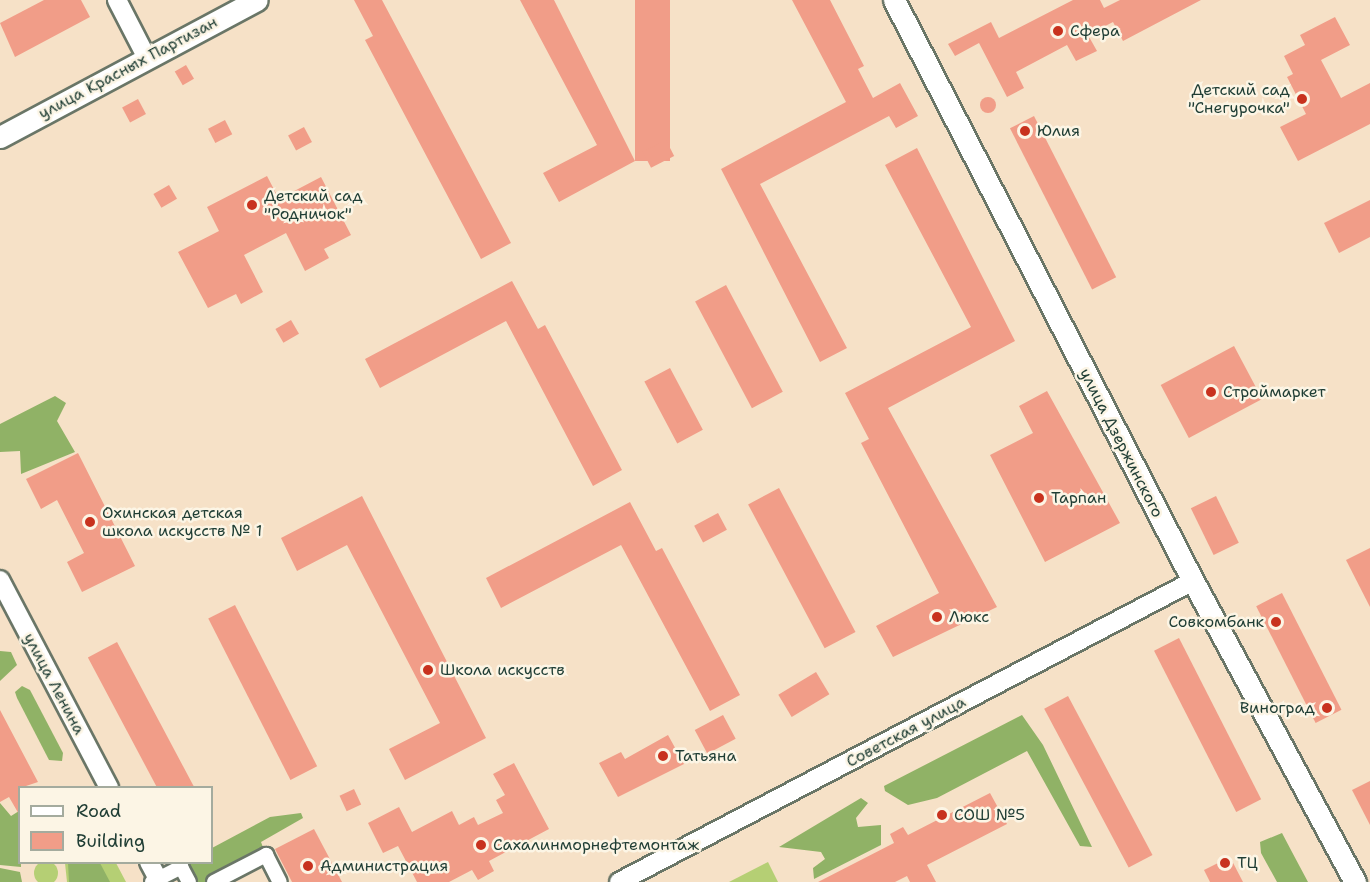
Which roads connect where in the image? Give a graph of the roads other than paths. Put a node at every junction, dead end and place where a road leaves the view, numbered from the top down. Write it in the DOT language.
graph roads {
  1 [pos="117,0"];
  2 [pos="257,0"];
  3 [pos="894,0"];
  4 [pos="147,58"];
  5 [pos="0,137"];
  6 [pos="0,580"];
  7 [pos="1193,581"];
  8 [pos="108,786"];
  9 [pos="150,864"];
  10 [pos="155,880"];
  11 [pos="189,882"];
  12 [pos="214,882"];
  13 [pos="280,882"];
  14 [pos="619,882"];
  15 [pos="1355,882"];
  1 -- 4 [label="street"];
  2 -- 4 [label="street, улица Красных Партизан"];
  3 -- 7 [label="street, улица Дзержинского"];
  4 -- 5 [label="street, улица Красных Партизан"];
  6 -- 8 [label="street, улица Ленина"];
  7 -- 14 [label="street, Советская улица"];
  7 -- 15 [label="street, улица Дзержинского"];
  9 -- 10 [label="street"];
  10 -- 11 [label="street"];
  12 -- 13 [label="street"];
}
